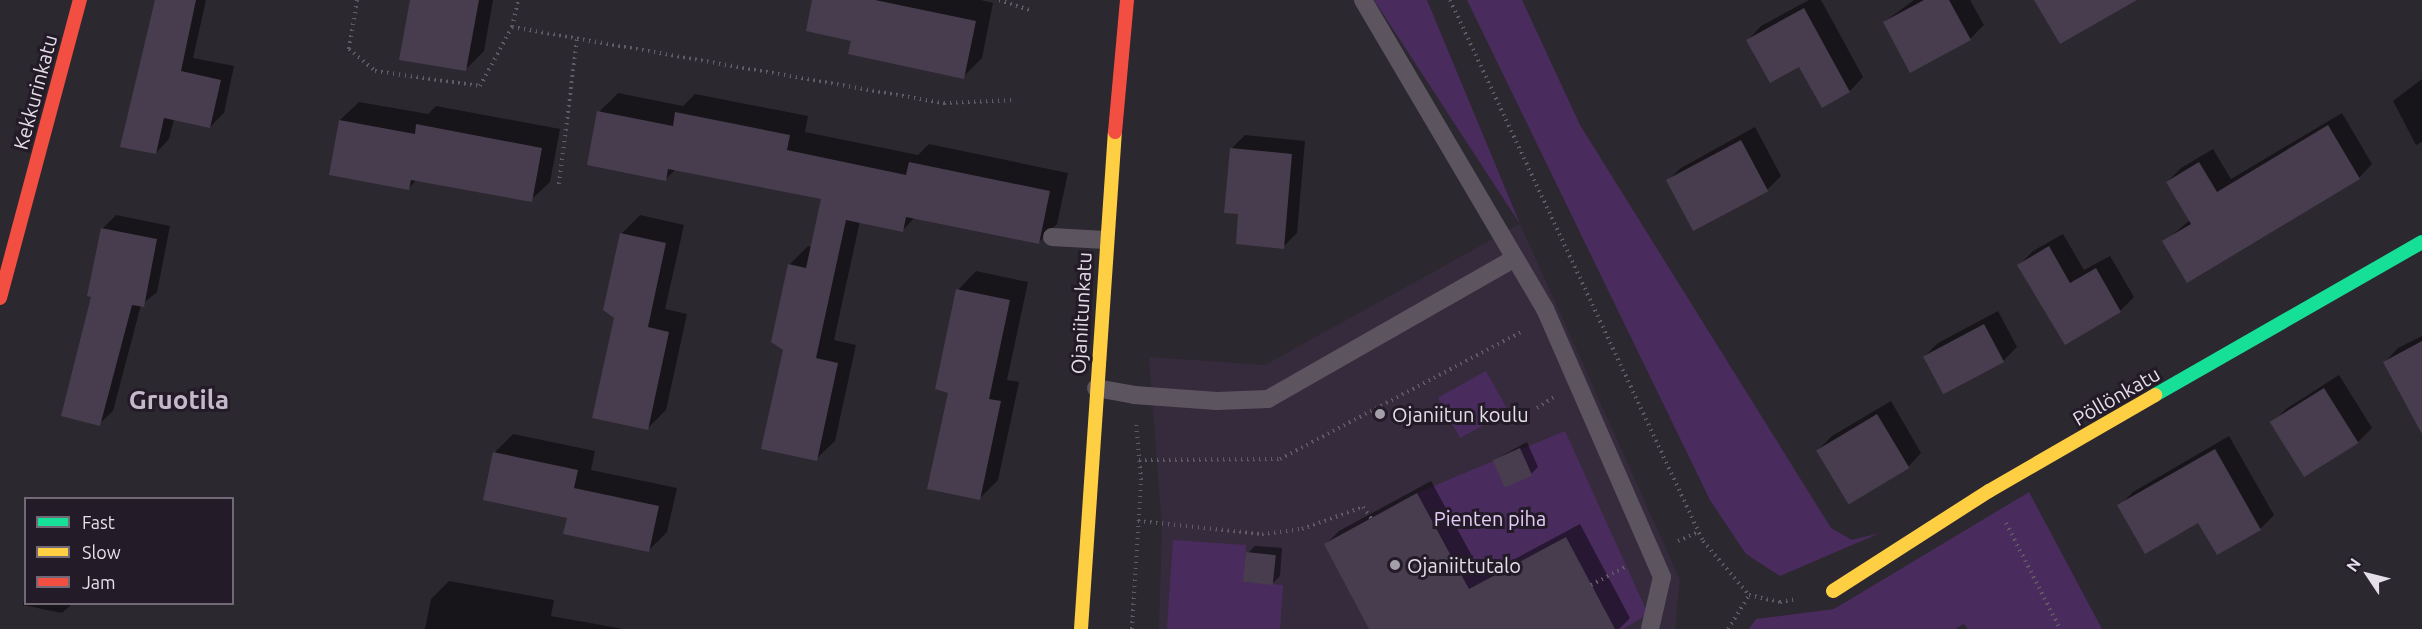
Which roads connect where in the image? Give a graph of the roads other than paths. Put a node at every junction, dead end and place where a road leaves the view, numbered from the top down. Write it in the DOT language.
graph roads {
  1 [pos="80,0"];
  2 [pos="1127,0"];
  3 [pos="1363,0"];
  4 [pos="1052,237"];
  5 [pos="1105,240"];
  6 [pos="2422,242"];
  7 [pos="1515,258"];
  8 [pos="0,297"];
  9 [pos="1096,388"];
  10 [pos="1833,591"];
  11 [pos="1081,629"];
  12 [pos="1650,629"];
  1 -- 8 [label="street, Kekkurinkatu"];
  2 -- 5 [label="street, Ojaniitunkatu"];
  3 -- 7 [label="lane"];
  4 -- 5 [label="lane"];
  5 -- 9 [label="street, Ojaniitunkatu"];
  6 -- 10 [label="street, Pöllönkatu"];
  7 -- 9 [label="lane"];
  7 -- 12 [label="lane"];
  9 -- 11 [label="street, Ojaniitunkatu"];
}
